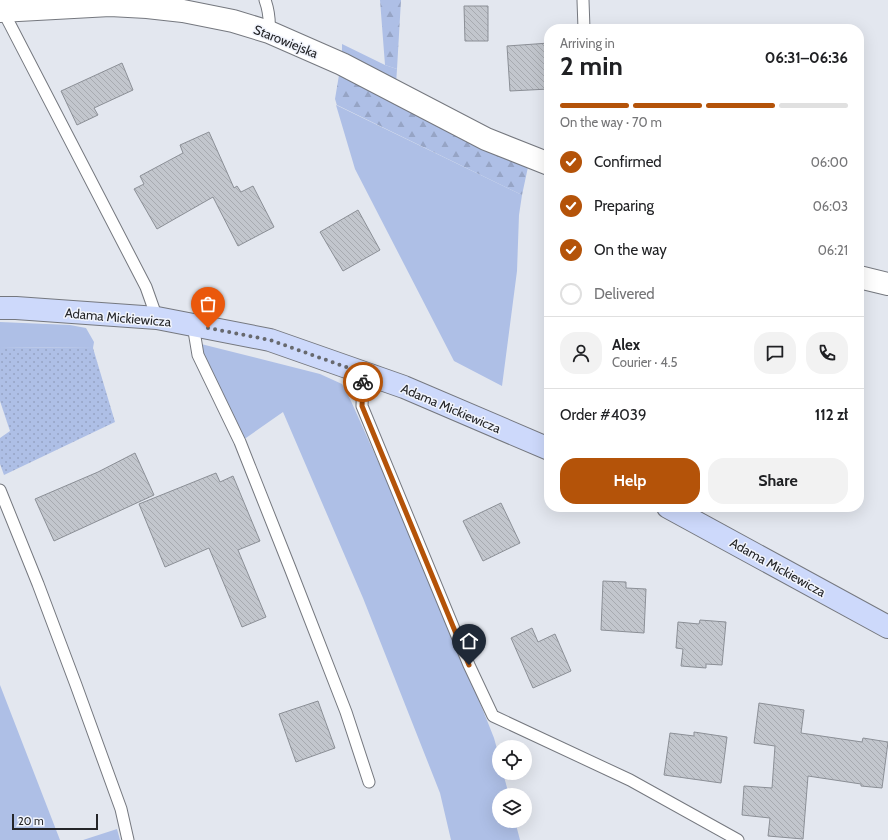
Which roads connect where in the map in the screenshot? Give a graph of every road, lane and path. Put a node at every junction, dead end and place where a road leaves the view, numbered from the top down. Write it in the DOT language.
graph roads {
  1 [pos="265,0"];
  2 [pos="583,0"];
  3 [pos="2,11"];
  4 [pos="584,24"];
  5 [pos="270,32"];
  6 [pos="544,162"];
  7 [pos="864,278"];
  8 [pos="888,284"];
  9 [pos="0,308"];
  10 [pos="157,318"];
  11 [pos="193,325"];
  12 [pos="363,373"];
  13 [pos="544,447"];
  14 [pos="0,490"];
  15 [pos="677,512"];
  16 [pos="888,627"];
  17 [pos="368,782"];
  18 [pos="128,840"];
  19 [pos="738,840"];
  1 -- 5 [label="lane"];
  2 -- 4 [label="lane"];
  3 -- 5 [label="street, Starowiejska"];
  3 -- 10 [label="lane"];
  5 -- 6 [label="street, Starowiejska"];
  7 -- 8 [label="street"];
  9 -- 10 [label="street, Adama Mickiewicza"];
  10 -- 11 [label="street, Adama Mickiewicza"];
  11 -- 12 [label="street, Adama Mickiewicza"];
  11 -- 17 [label="lane"];
  12 -- 13 [label="street, Adama Mickiewicza"];
  12 -- 19 [label="lane"];
  14 -- 18 [label="lane"];
  15 -- 16 [label="street, Adama Mickiewicza"];
}
